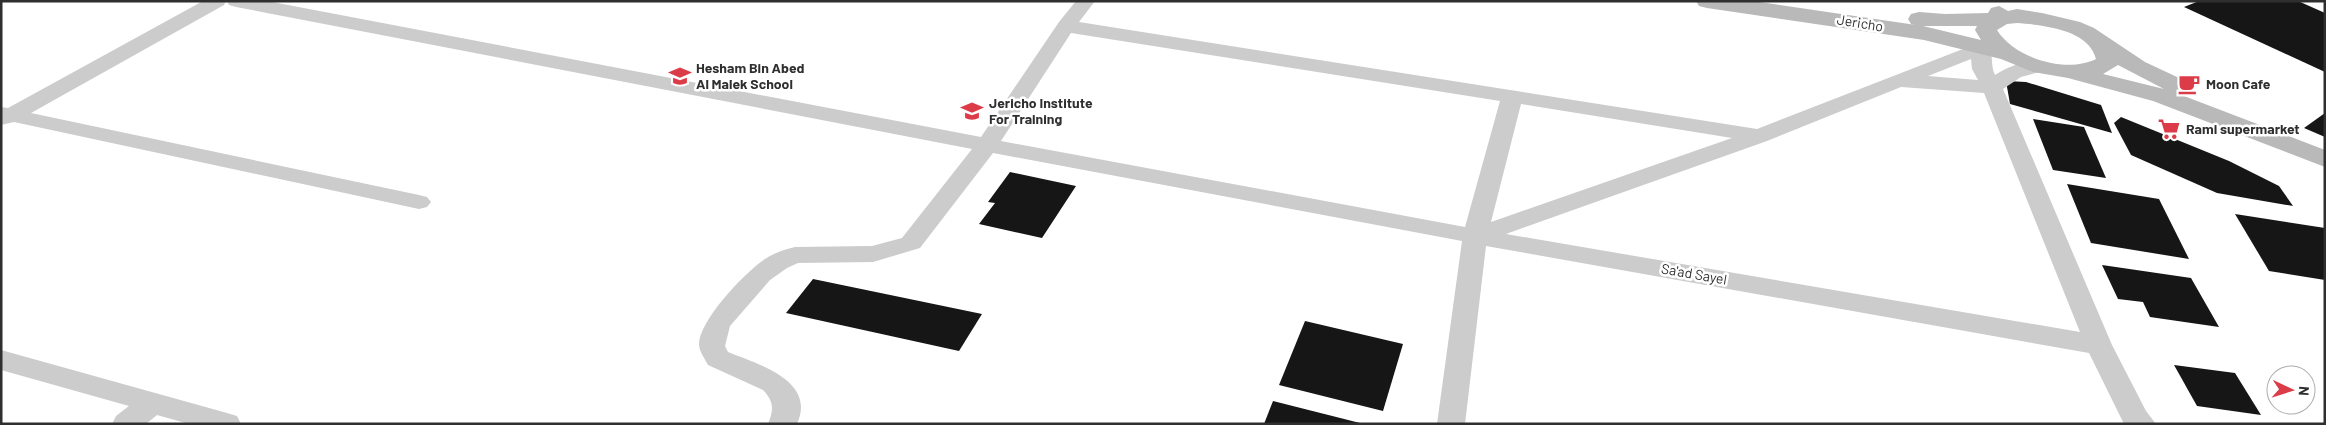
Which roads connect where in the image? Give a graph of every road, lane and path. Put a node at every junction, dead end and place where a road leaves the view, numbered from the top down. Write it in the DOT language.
graph roads {
  1 [pos="217,1"];
  2 [pos="236,1"];
  3 [pos="1086,1"];
  4 [pos="1707,1"];
  5 [pos="1752,1"];
  6 [pos="2032,1"];
  7 [pos="1999,10"];
  8 [pos="1066,26"];
  9 [pos="2095,39"];
  10 [pos="1981,48"];
  11 [pos="2011,55"];
  12 [pos="2040,66"];
  13 [pos="2068,71"];
  14 [pos="1893,82"];
  15 [pos="1992,88"];
  16 [pos="1512,97"];
  17 [pos="4,116"];
  18 [pos="1759,136"];
  19 [pos="986,145"];
  20 [pos="2325,157"];
  21 [pos="419,202"];
  22 [pos="1475,236"];
  23 [pos="2099,345"];
  24 [pos="1,360"];
  25 [pos="154,402"];
  26 [pos="2138,422"];
  27 [pos="126,424"];
  28 [pos="227,424"];
  29 [pos="782,424"];
  30 [pos="1451,424"];
  1 -- 17 [label="street"];
  2 -- 19 [label="street, Sa'ad Sayel"];
  3 -- 8 [label="street"];
  4 -- 10 [label="main road, Jericho"];
  5 -- 7 [label="main road"];
  6 -- 9 [label="main road"];
  7 -- 9 [label="main road"];
  7 -- 11 [label="main road"];
  8 -- 16 [label="street"];
  8 -- 19 [label="street"];
  9 -- 13 [label="main road"];
  9 -- 20 [label="main road"];
  10 -- 11 [label="main road, Jericho"];
  10 -- 14 [label="street"];
  10 -- 15 [label="street"];
  11 -- 12 [label="main road"];
  12 -- 13 [label="main road"];
  12 -- 15 [label="street"];
  13 -- 20 [label="main road"];
  14 -- 15 [label="street"];
  14 -- 18 [label="street"];
  15 -- 23 [label="street"];
  16 -- 18 [label="street"];
  16 -- 22 [label="street"];
  17 -- 21 [label="street"];
  18 -- 22 [label="street"];
  19 -- 22 [label="street, Sa'ad Sayel"];
  19 -- 29 [label="street"];
  22 -- 23 [label="street, Sa'ad Sayel"];
  22 -- 30 [label="street"];
  23 -- 26 [label="street"];
  24 -- 25 [label="street"];
  25 -- 27 [label="street"];
  25 -- 28 [label="street"];
}
